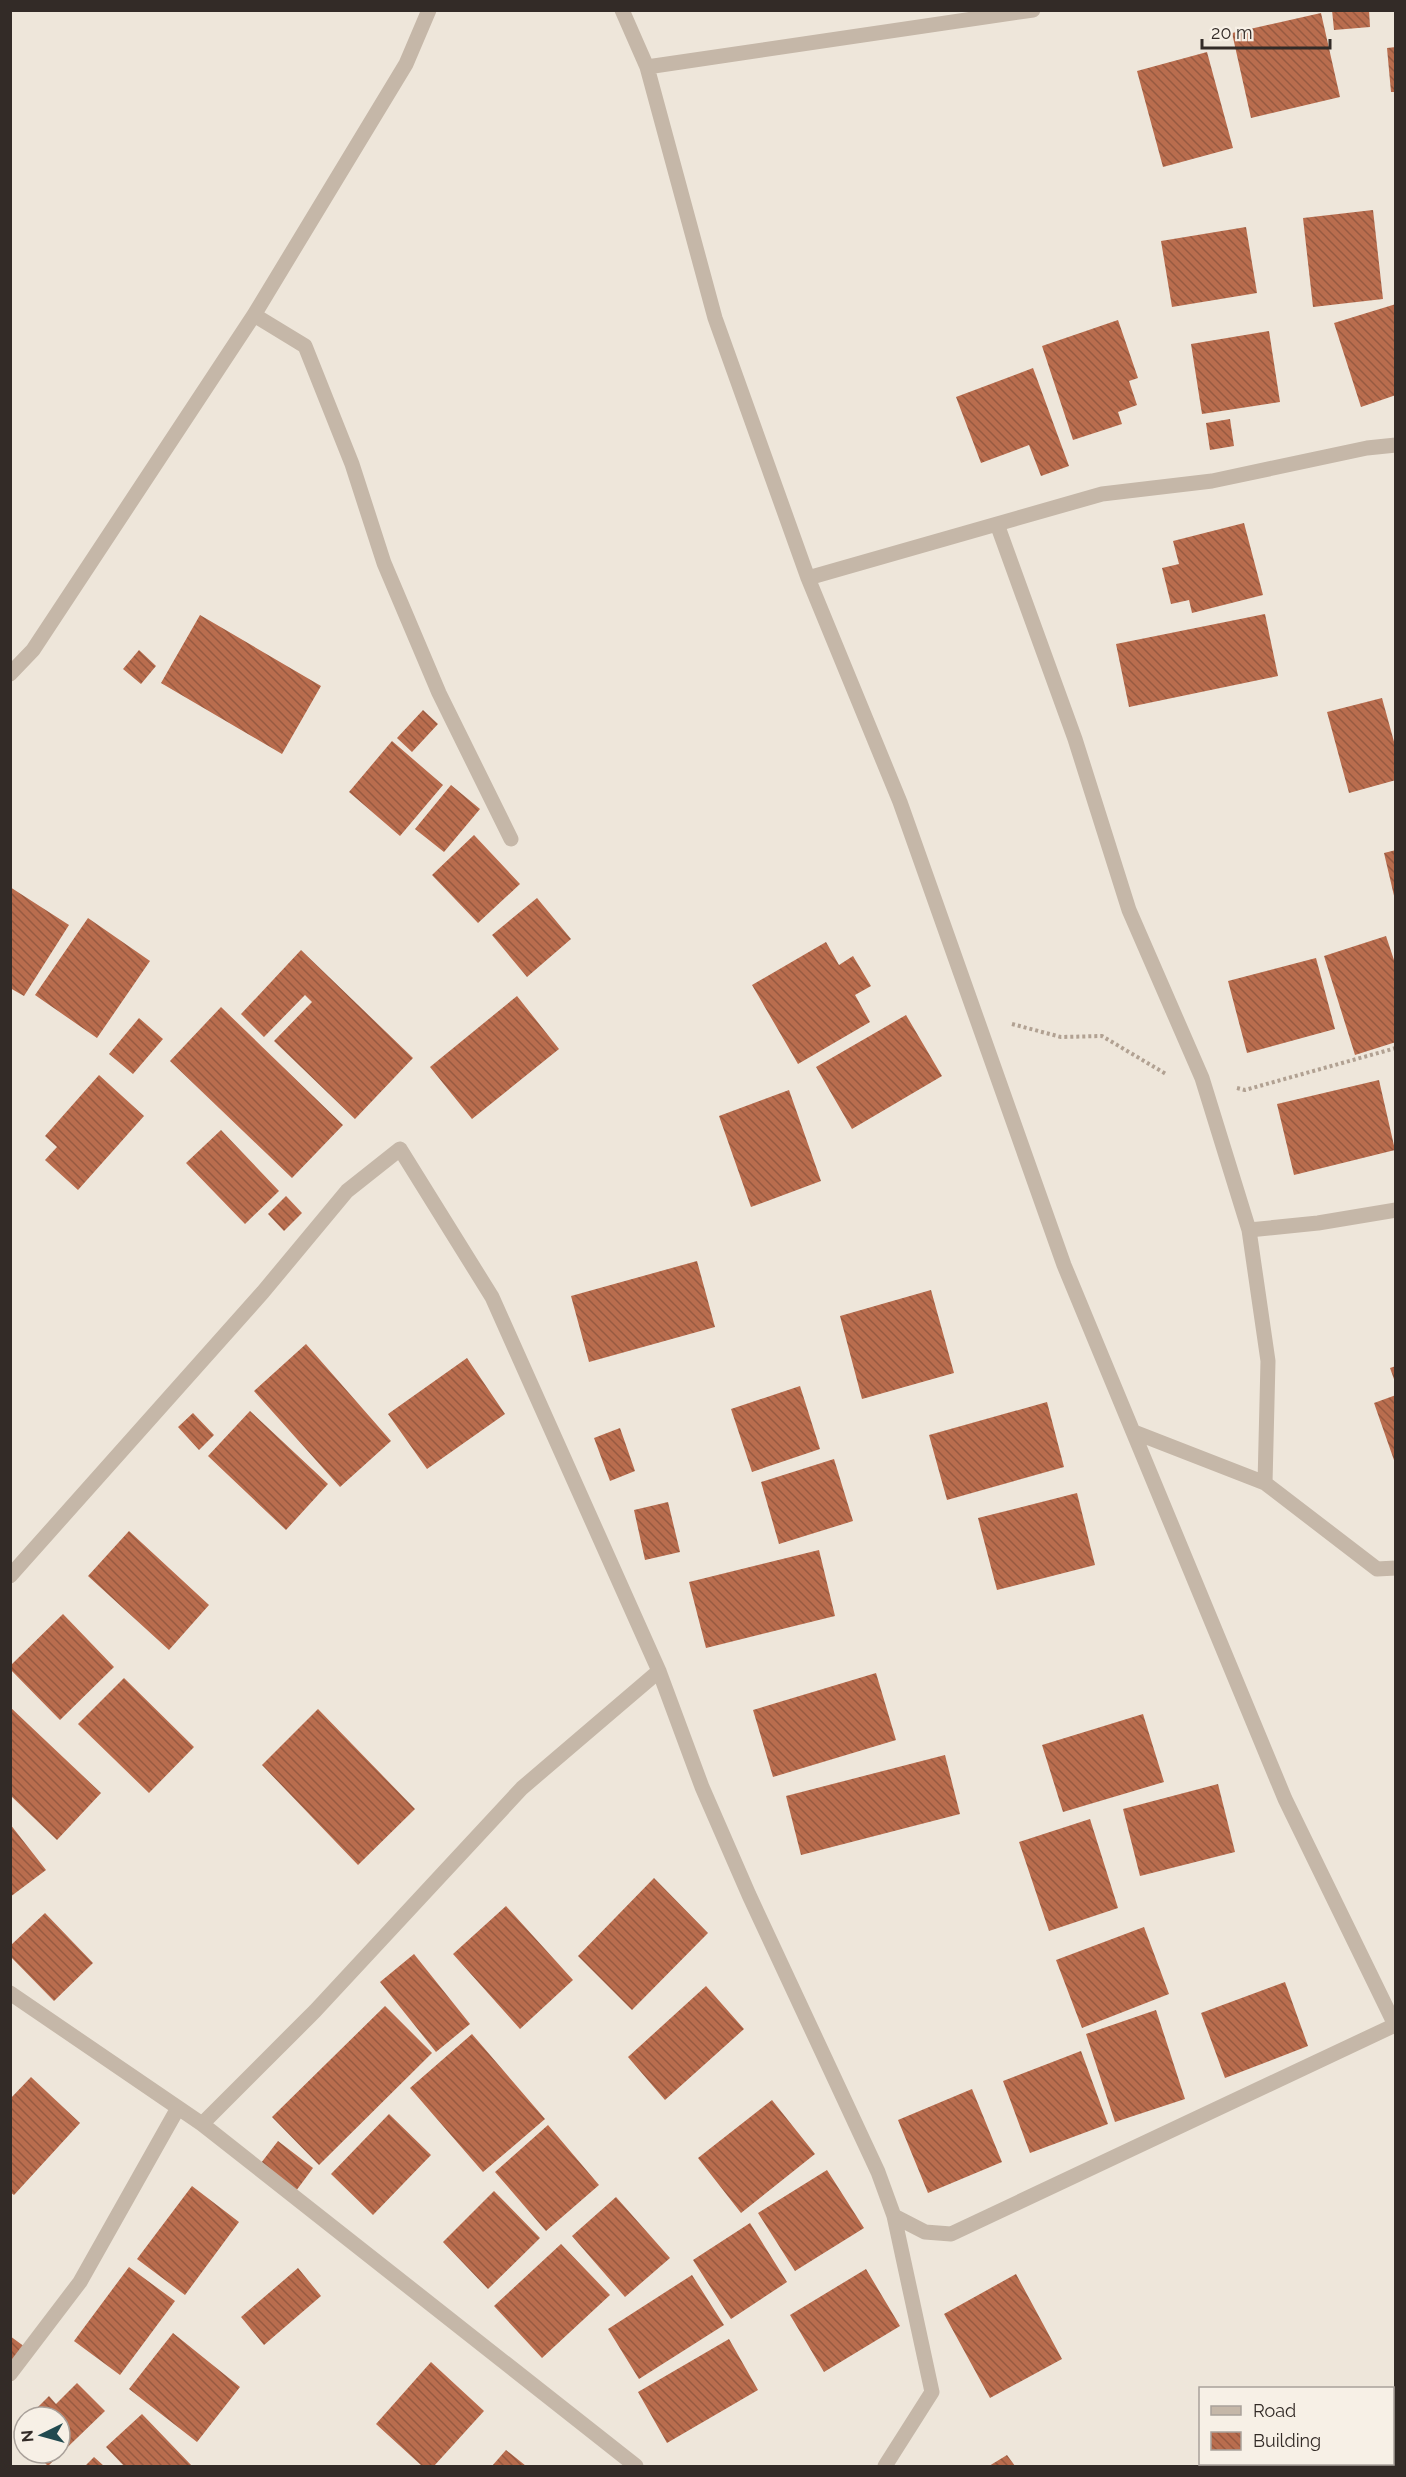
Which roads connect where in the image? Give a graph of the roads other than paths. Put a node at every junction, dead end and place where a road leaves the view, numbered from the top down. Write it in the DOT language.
graph roads {
  1 [pos="429,10"];
  2 [pos="622,10"];
  3 [pos="1033,10"];
  4 [pos="648,67"];
  5 [pos="254,315"];
  6 [pos="1395,445"];
  7 [pos="997,524"];
  8 [pos="808,578"];
  9 [pos="10,674"];
  10 [pos="511,839"];
  11 [pos="1395,1210"];
  12 [pos="1249,1230"];
  13 [pos="1134,1432"];
  14 [pos="1265,1484"];
  15 [pos="1395,1568"];
  16 [pos="10,1576"];
  17 [pos="659,1671"];
  18 [pos="10,1993"];
  19 [pos="1395,2026"];
  20 [pos="178,2108"];
  21 [pos="202,2124"];
  22 [pos="894,2216"];
  23 [pos="10,2374"];
  24 [pos="636,2466"];
  25 [pos="885,2466"];
  1 -- 5 [label="street"];
  2 -- 4 [label="street"];
  3 -- 4 [label="street"];
  4 -- 8 [label="street"];
  5 -- 9 [label="street"];
  5 -- 10 [label="street"];
  6 -- 7 [label="street"];
  7 -- 8 [label="street"];
  7 -- 12 [label="street"];
  8 -- 13 [label="street"];
  11 -- 12 [label="street"];
  12 -- 14 [label="street"];
  13 -- 14 [label="street"];
  13 -- 19 [label="street"];
  14 -- 15 [label="street"];
  16 -- 17 [label="street"];
  17 -- 21 [label="street"];
  17 -- 22 [label="street"];
  18 -- 20 [label="street"];
  19 -- 22 [label="street"];
  20 -- 21 [label="street"];
  20 -- 23 [label="street"];
  21 -- 24 [label="street"];
  22 -- 25 [label="street"];
}
